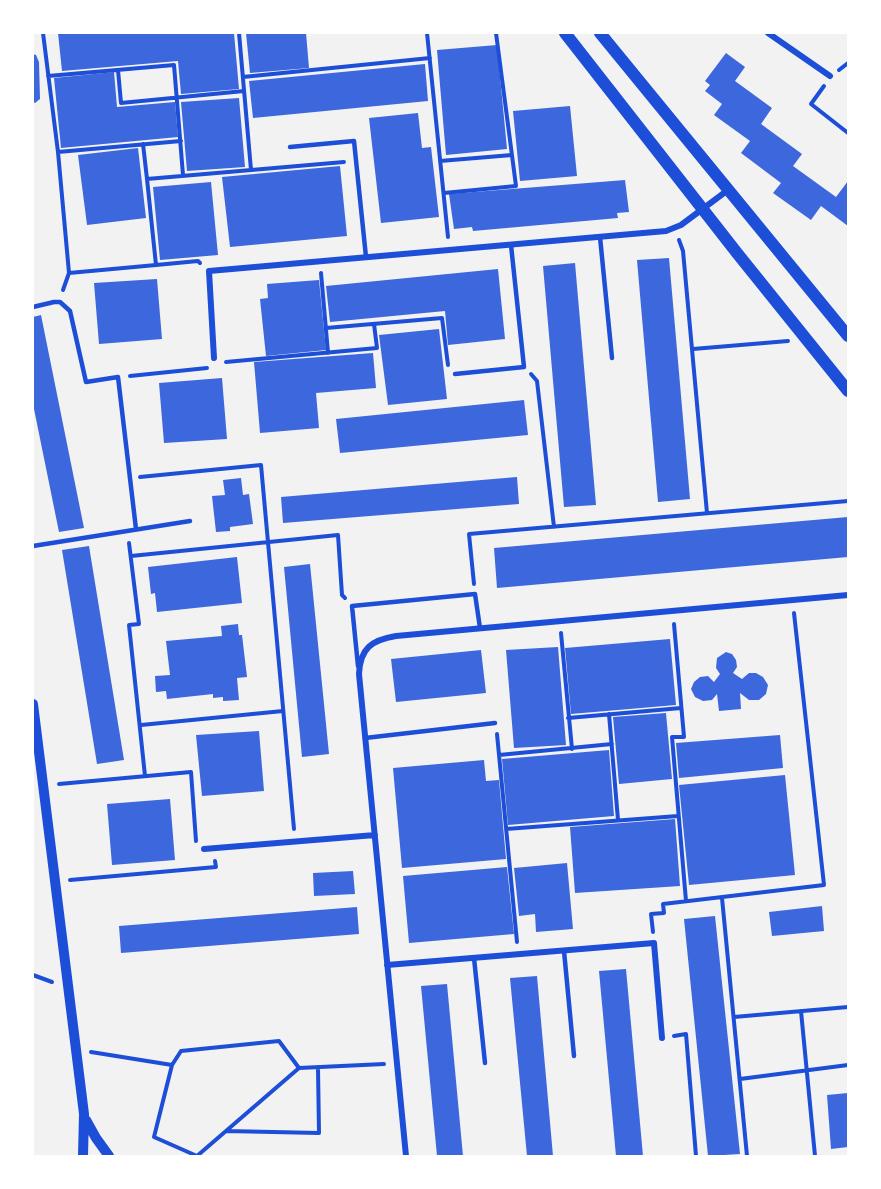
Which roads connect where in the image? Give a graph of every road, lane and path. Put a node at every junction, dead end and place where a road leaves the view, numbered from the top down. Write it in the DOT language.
graph roads {
  1 [pos="42,33"];
  2 [pos="238,33"];
  3 [pos="427,33"];
  4 [pos="496,33"];
  5 [pos="566,33"];
  6 [pos="600,33"];
  7 [pos="768,33"];
  8 [pos="430,58"];
  9 [pos="118,70"];
  10 [pos="48,76"];
  11 [pos="830,76"];
  12 [pos="243,78"];
  13 [pos="244,91"];
  14 [pos="177,99"];
  15 [pos="848,133"];
  16 [pos="181,141"];
  17 [pos="143,144"];
  18 [pos="290,147"];
  19 [pos="58,152"];
  20 [pos="512,155"];
  21 [pos="356,161"];
  22 [pos="440,161"];
  23 [pos="251,170"];
  24 [pos="183,176"];
  25 [pos="147,178"];
  26 [pos="728,190"];
  27 [pos="444,193"];
  28 [pos="702,210"];
  29 [pos="675,228"];
  30 [pos="600,237"];
  31 [pos="511,245"];
  32 [pos="450,250"];
  33 [pos="366,257"];
  34 [pos="320,261"];
  35 [pos="156,265"];
  36 [pos="210,271"];
  37 [pos="69,273"];
  38 [pos="60,302"];
  39 [pos="33,307"];
  40 [pos="374,324"];
  41 [pos="326,328"];
  42 [pos="848,336"];
  43 [pos="806,340"];
  44 [pos="693,349"];
  45 [pos="328,353"];
  46 [pos="612,358"];
  47 [pos="214,361"];
  48 [pos="524,367"];
  49 [pos="455,374"];
  50 [pos="118,377"];
  51 [pos="848,391"];
  52 [pos="129,478"];
  53 [pos="848,501"];
  54 [pos="707,513"];
  55 [pos="190,521"];
  56 [pos="554,526"];
  57 [pos="136,529"];
  58 [pos="128,531"];
  59 [pos="268,543"];
  60 [pos="33,546"];
  61 [pos="131,556"];
  62 [pos="475,594"];
  63 [pos="848,595"];
  64 [pos="792,600"];
  65 [pos="352,606"];
  66 [pos="672,611"];
  67 [pos="560,621"];
  68 [pos="480,628"];
  69 [pos="359,674"];
  70 [pos="33,704"];
  71 [pos="681,708"];
  72 [pos="283,711"];
  73 [pos="609,714"];
  74 [pos="568,718"];
  75 [pos="495,723"];
  76 [pos="141,725"];
  77 [pos="365,738"];
  78 [pos="612,744"];
  79 [pos="572,749"];
  80 [pos="499,755"];
  81 [pos="145,776"];
  82 [pos="44,786"];
  83 [pos="678,816"];
  84 [pos="618,820"];
  85 [pos="506,829"];
  86 [pos="375,835"];
  87 [pos="295,842"];
  88 [pos="213,848"];
  89 [pos="204,849"];
  90 [pos="55,881"];
  91 [pos="722,898"];
  92 [pos="686,902"];
  93 [pos="654,943"];
  94 [pos="564,951"];
  95 [pos="519,954"];
  96 [pos="474,958"];
  97 [pos="387,965"];
  98 [pos="848,1007"];
  99 [pos="801,1011"];
  100 [pos="734,1017"];
  101 [pos="662,1038"];
  102 [pos="76,1050"];
  103 [pos="574,1056"];
  104 [pos="484,1063"];
  105 [pos="397,1064"];
  106 [pos="172,1065"];
  107 [pos="848,1065"];
  108 [pos="299,1068"];
  109 [pos="318,1068"];
  110 [pos="807,1069"];
  111 [pos="740,1079"];
  112 [pos="84,1114"];
  113 [pos="225,1131"];
  114 [pos="83,1156"];
  115 [pos="108,1156"];
  116 [pos="197,1156"];
  117 [pos="406,1156"];
  118 [pos="696,1156"];
  119 [pos="747,1156"];
  120 [pos="815,1156"];
  1 -- 10 [label="path"];
  2 -- 12 [label="path"];
  3 -- 8 [label="path"];
  4 -- 20 [label="path"];
  5 -- 28 [label="main road"];
  6 -- 26 [label="main road"];
  7 -- 11 [label="street"];
  8 -- 12 [label="path"];
  8 -- 22 [label="path"];
  9 -- 10 [label="path"];
  9 -- 14 [label="path"];
  9 -- 14 [label="path"];
  10 -- 19 [label="path"];
  11 -- 15 [label="path"];
  12 -- 13 [label="path"];
  13 -- 14 [label="path"];
  13 -- 23 [label="path"];
  14 -- 16 [label="path"];
  16 -- 17 [label="path"];
  16 -- 24 [label="path"];
  17 -- 19 [label="path"];
  17 -- 25 [label="path"];
  18 -- 21 [label="lane"];
  19 -- 37 [label="path"];
  20 -- 22 [label="path"];
  20 -- 27 [label="path"];
  21 -- 23 [label="path"];
  21 -- 33 [label="lane"];
  22 -- 27 [label="path"];
  23 -- 24 [label="path"];
  24 -- 25 [label="path"];
  25 -- 35 [label="path"];
  26 -- 28 [label="street"];
  26 -- 42 [label="main road"];
  27 -- 32 [label="path"];
  28 -- 29 [label="street"];
  28 -- 43 [label="main road"];
  29 -- 30 [label="street"];
  29 -- 44 [label="path"];
  30 -- 31 [label="street"];
  30 -- 46 [label="lane"];
  31 -- 32 [label="street"];
  31 -- 48 [label="lane"];
  32 -- 33 [label="street"];
  33 -- 34 [label="street"];
  34 -- 36 [label="street"];
  34 -- 41 [label="path"];
  35 -- 36 [label="path"];
  35 -- 37 [label="path"];
  36 -- 47 [label="street"];
  37 -- 38 [label="path"];
  38 -- 39 [label="lane"];
  38 -- 50 [label="lane"];
  40 -- 41 [label="path"];
  40 -- 45 [label="path"];
  40 -- 49 [label="path"];
  41 -- 45 [label="path"];
  43 -- 44 [label="path"];
  43 -- 51 [label="main road"];
  44 -- 54 [label="path"];
  45 -- 47 [label="path"];
  47 -- 50 [label="path"];
  48 -- 49 [label="lane"];
  48 -- 56 [label="path"];
  50 -- 52 [label="lane"];
  52 -- 57 [label="lane"];
  52 -- 59 [label="path"];
  53 -- 54 [label="path"];
  54 -- 56 [label="path"];
  55 -- 57 [label="lane"];
  56 -- 62 [label="path"];
  57 -- 58 [label="lane"];
  58 -- 60 [label="lane"];
  58 -- 61 [label="path"];
  59 -- 61 [label="path"];
  59 -- 65 [label="path"];
  59 -- 72 [label="path"];
  61 -- 76 [label="path"];
  62 -- 65 [label="lane"];
  62 -- 68 [label="lane"];
  63 -- 64 [label="street"];
  64 -- 66 [label="street"];
  64 -- 91 [label="path"];
  65 -- 69 [label="lane"];
  66 -- 67 [label="street"];
  66 -- 71 [label="path"];
  67 -- 68 [label="street"];
  67 -- 74 [label="path"];
  68 -- 69 [label="street"];
  69 -- 77 [label="street"];
  70 -- 82 [label="street"];
  71 -- 73 [label="path"];
  71 -- 83 [label="path"];
  72 -- 76 [label="path"];
  72 -- 87 [label="path"];
  73 -- 74 [label="path"];
  73 -- 78 [label="path"];
  74 -- 79 [label="path"];
  75 -- 77 [label="lane"];
  75 -- 80 [label="path"];
  76 -- 81 [label="path"];
  77 -- 86 [label="street"];
  78 -- 79 [label="path"];
  78 -- 84 [label="path"];
  79 -- 80 [label="path"];
  80 -- 85 [label="path"];
  81 -- 82 [label="path"];
  81 -- 89 [label="path"];
  82 -- 90 [label="street"];
  83 -- 84 [label="path"];
  83 -- 92 [label="path"];
  84 -- 85 [label="path"];
  85 -- 95 [label="path"];
  86 -- 87 [label="street"];
  86 -- 97 [label="street"];
  87 -- 88 [label="street"];
  88 -- 89 [label="street"];
  88 -- 90 [label="path"];
  90 -- 102 [label="street"];
  91 -- 92 [label="path"];
  91 -- 100 [label="path"];
  92 -- 93 [label="path"];
  93 -- 94 [label="street"];
  93 -- 101 [label="street"];
  94 -- 95 [label="street"];
  94 -- 103 [label="lane"];
  95 -- 96 [label="street"];
  96 -- 97 [label="street"];
  96 -- 104 [label="lane"];
  97 -- 105 [label="street"];
  98 -- 99 [label="path"];
  99 -- 100 [label="path"];
  99 -- 110 [label="path"];
  100 -- 111 [label="path"];
  101 -- 118 [label="path"];
  102 -- 106 [label="path"];
  102 -- 112 [label="street"];
  105 -- 109 [label="path"];
  105 -- 117 [label="street"];
  106 -- 108 [label="path"];
  106 -- 116 [label="path"];
  107 -- 110 [label="path"];
  108 -- 109 [label="path"];
  108 -- 113 [label="path"];
  109 -- 113 [label="path"];
  110 -- 111 [label="path"];
  110 -- 120 [label="path"];
  111 -- 119 [label="path"];
  112 -- 114 [label="street"];
  112 -- 115 [label="street"];
  113 -- 116 [label="path"];
}
